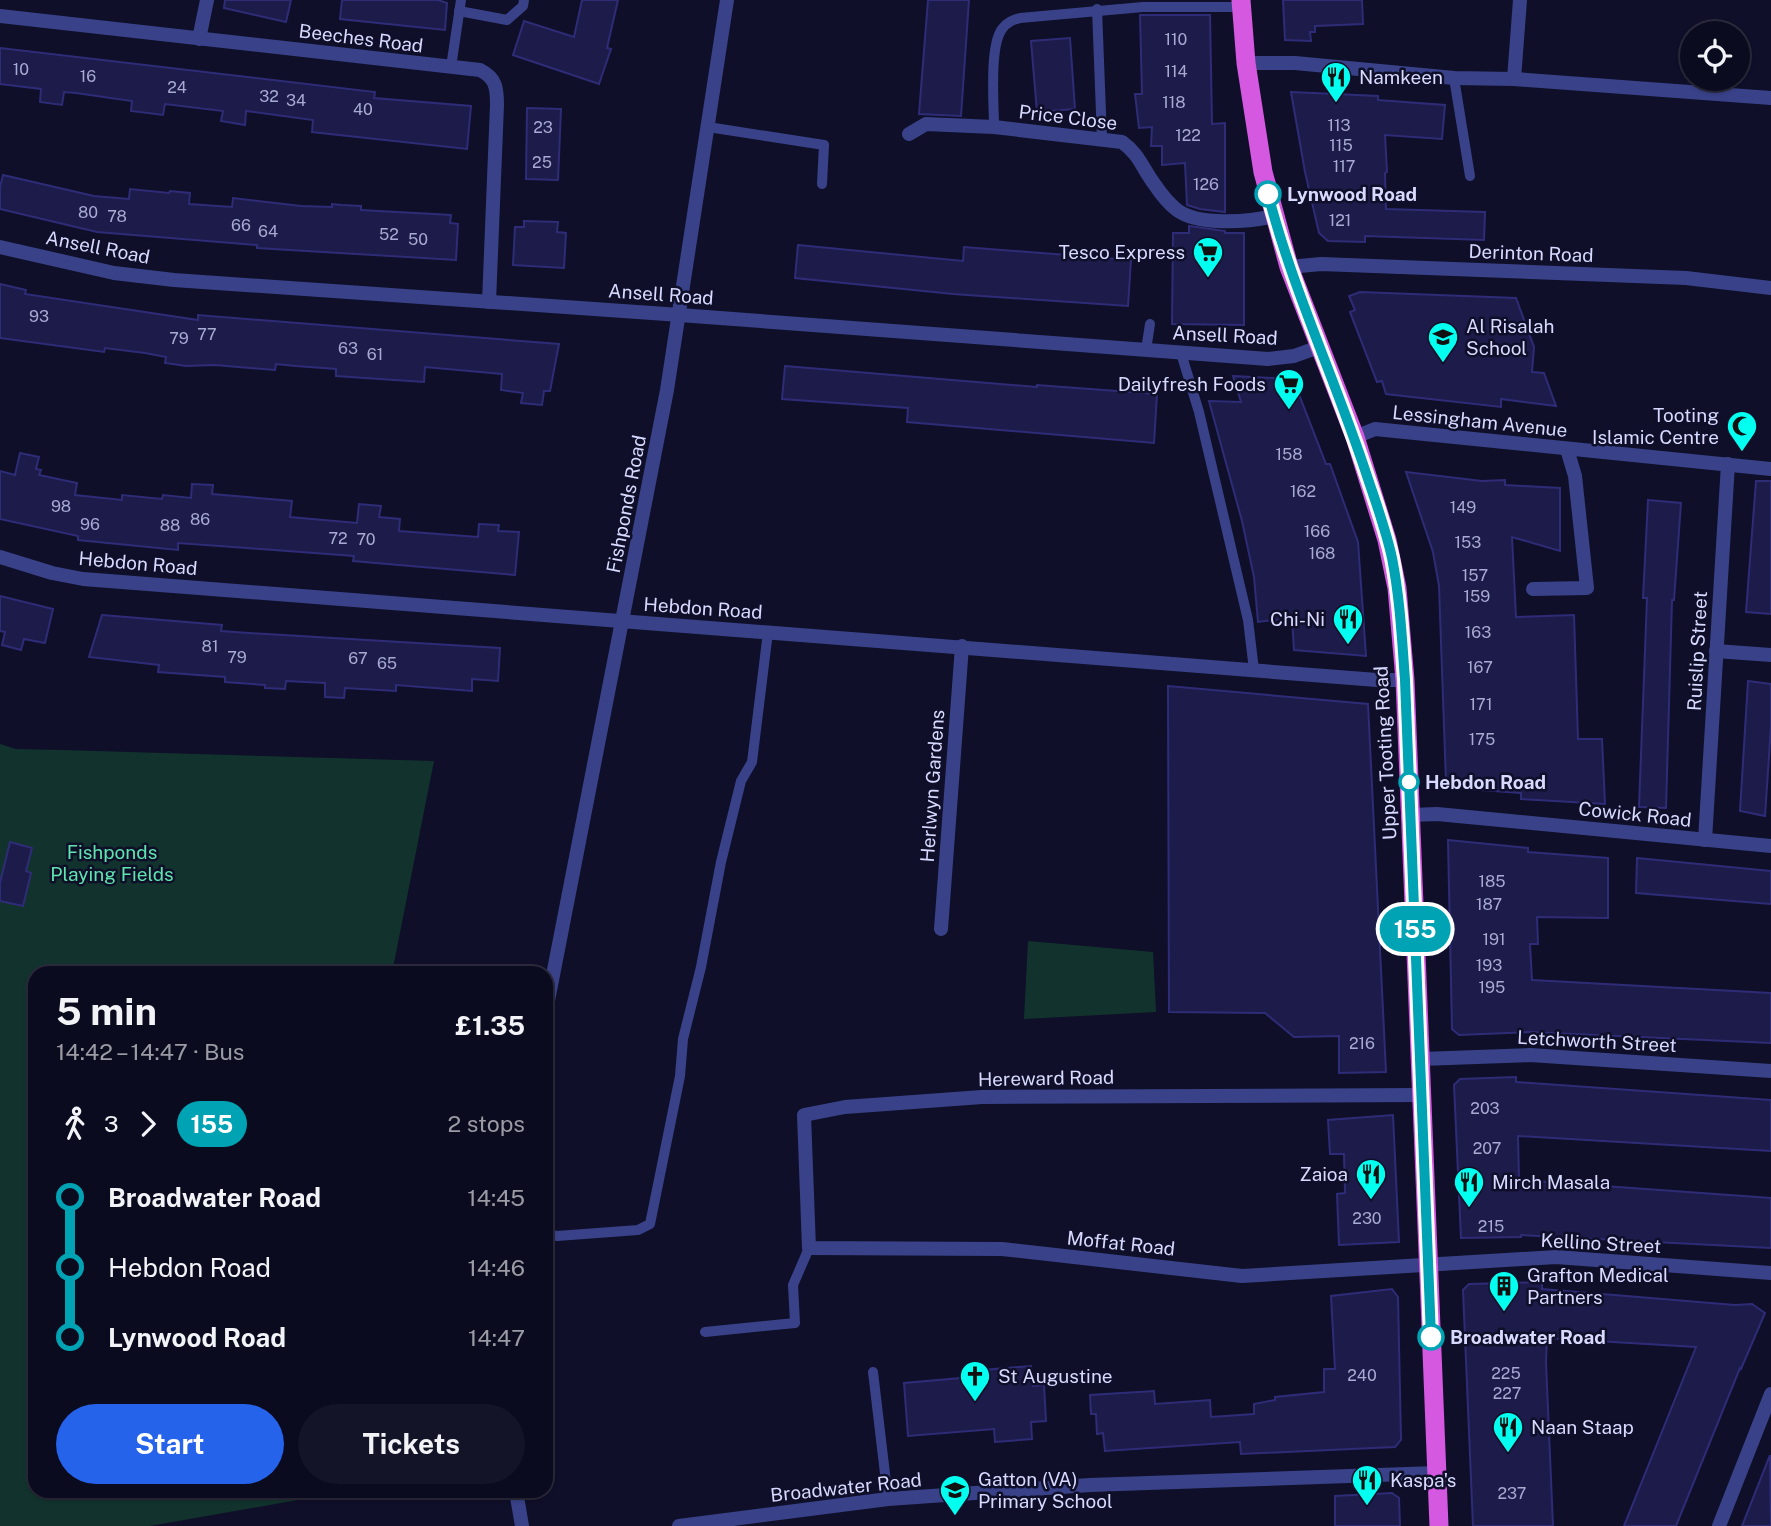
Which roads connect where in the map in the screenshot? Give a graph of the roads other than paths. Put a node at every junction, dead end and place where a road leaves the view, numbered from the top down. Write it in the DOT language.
graph roads {
  1 [pos="207,0"];
  2 [pos="524,0"];
  3 [pos="727,0"];
  4 [pos="1520,0"];
  5 [pos="1241,3"];
  6 [pos="460,6"];
  7 [pos="1097,9"];
  8 [pos="0,16"];
  9 [pos="200,39"];
  10 [pos="1247,63"];
  11 [pos="451,67"];
  12 [pos="1454,78"];
  13 [pos="1514,79"];
  14 [pos="1771,98"];
  15 [pos="708,127"];
  16 [pos="994,128"];
  17 [pos="909,134"];
  18 [pos="1102,139"];
  19 [pos="1470,176"];
  20 [pos="822,184"];
  21 [pos="1274,216"];
  22 [pos="0,247"];
  23 [pos="1289,267"];
  24 [pos="1771,288"];
  25 [pos="489,302"];
  26 [pos="677,315"];
  27 [pos="1150,324"];
  28 [pos="1319,347"];
  29 [pos="1146,350"];
  30 [pos="1181,353"];
  31 [pos="1354,437"];
  32 [pos="1567,449"];
  33 [pos="1728,464"];
  34 [pos="1771,469"];
  35 [pos="0,556"];
  36 [pos="1533,589"];
  37 [pos="623,621"];
  38 [pos="768,632"];
  39 [pos="962,646"];
  40 [pos="1716,651"];
  41 [pos="1771,655"];
  42 [pos="1254,670"];
  43 [pos="1405,680"];
  44 [pos="1410,815"];
  45 [pos="1705,840"];
  46 [pos="1771,846"];
  47 [pos="941,929"];
  48 [pos="553,976"];
  49 [pos="1421,1059"];
  50 [pos="1771,1071"];
  51 [pos="1421,1095"];
  52 [pos="553,1235"];
  53 [pos="809,1248"];
  54 [pos="1428,1263"];
  55 [pos="1771,1273"];
  56 [pos="705,1332"];
  57 [pos="873,1372"];
  58 [pos="1771,1394"];
  59 [pos="1436,1473"];
  60 [pos="517,1498"];
  61 [pos="888,1499"];
  62 [pos="522,1526"];
  63 [pos="679,1526"];
  64 [pos="1438,1526"];
  65 [pos="1719,1526"];
  1 -- 9 [label="street"];
  2 -- 6 [label="lane"];
  3 -- 15 [label="street, Fishponds Road"];
  4 -- 13 [label="street"];
  5 -- 7 [label="lane"];
  5 -- 10 [label="highway, Upper Tooting Road"];
  6 -- 11 [label="lane"];
  7 -- 16 [label="lane"];
  7 -- 18 [label="lane"];
  8 -- 9 [label="street, Beeches Road"];
  9 -- 11 [label="street, Beeches Road"];
  10 -- 12 [label="street"];
  10 -- 21 [label="highway, Upper Tooting Road"];
  11 -- 25 [label="street, Beeches Road"];
  12 -- 13 [label="street"];
  12 -- 19 [label="lane"];
  13 -- 14 [label="street"];
  15 -- 20 [label="lane"];
  15 -- 26 [label="street, Fishponds Road"];
  16 -- 17 [label="street, Price Close"];
  16 -- 18 [label="street, Price Close"];
  18 -- 21 [label="street, Price Close"];
  21 -- 23 [label="highway, Upper Tooting Road"];
  22 -- 25 [label="street, Ansell Road"];
  23 -- 24 [label="street, Derinton Road"];
  23 -- 28 [label="highway, Upper Tooting Road"];
  25 -- 26 [label="street, Ansell Road"];
  26 -- 29 [label="street, Ansell Road"];
  26 -- 37 [label="street, Fishponds Road"];
  27 -- 29 [label="lane"];
  28 -- 30 [label="street, Ansell Road"];
  28 -- 31 [label="highway, Upper Tooting Road"];
  29 -- 30 [label="street, Ansell Road"];
  30 -- 42 [label="lane"];
  31 -- 32 [label="street, Lessingham Avenue"];
  31 -- 43 [label="highway, Upper Tooting Road"];
  32 -- 33 [label="street, Lessingham Avenue"];
  32 -- 36 [label="street"];
  33 -- 34 [label="street, Lessingham Avenue"];
  33 -- 40 [label="street, Ruislip Street"];
  35 -- 37 [label="street, Hebdon Road"];
  37 -- 38 [label="street, Hebdon Road"];
  37 -- 48 [label="street, Fishponds Road"];
  38 -- 39 [label="street, Hebdon Road"];
  38 -- 52 [label="lane"];
  39 -- 42 [label="street, Hebdon Road"];
  39 -- 47 [label="street, Herlwyn Gardens"];
  40 -- 41 [label="street"];
  40 -- 45 [label="street, Ruislip Street"];
  42 -- 43 [label="street, Hebdon Road"];
  43 -- 44 [label="highway, Upper Tooting Road"];
  44 -- 45 [label="street, Cowick Road"];
  44 -- 49 [label="highway, Upper Tooting Road"];
  45 -- 46 [label="street, Cowick Road"];
  49 -- 50 [label="street, Letchworth Street"];
  49 -- 51 [label="highway, Upper Tooting Road"];
  51 -- 53 [label="street, Hereward Road"];
  51 -- 54 [label="highway, Upper Tooting Road"];
  53 -- 54 [label="street, Moffat Road"];
  53 -- 56 [label="lane"];
  54 -- 55 [label="street, Kellino Street"];
  54 -- 59 [label="highway, Upper Tooting Road"];
  57 -- 61 [label="lane"];
  58 -- 65 [label="street"];
  59 -- 61 [label="street, Broadwater Road"];
  59 -- 64 [label="highway, Upper Tooting Road"];
  60 -- 62 [label="street"];
  61 -- 63 [label="street, Broadwater Road"];
}
